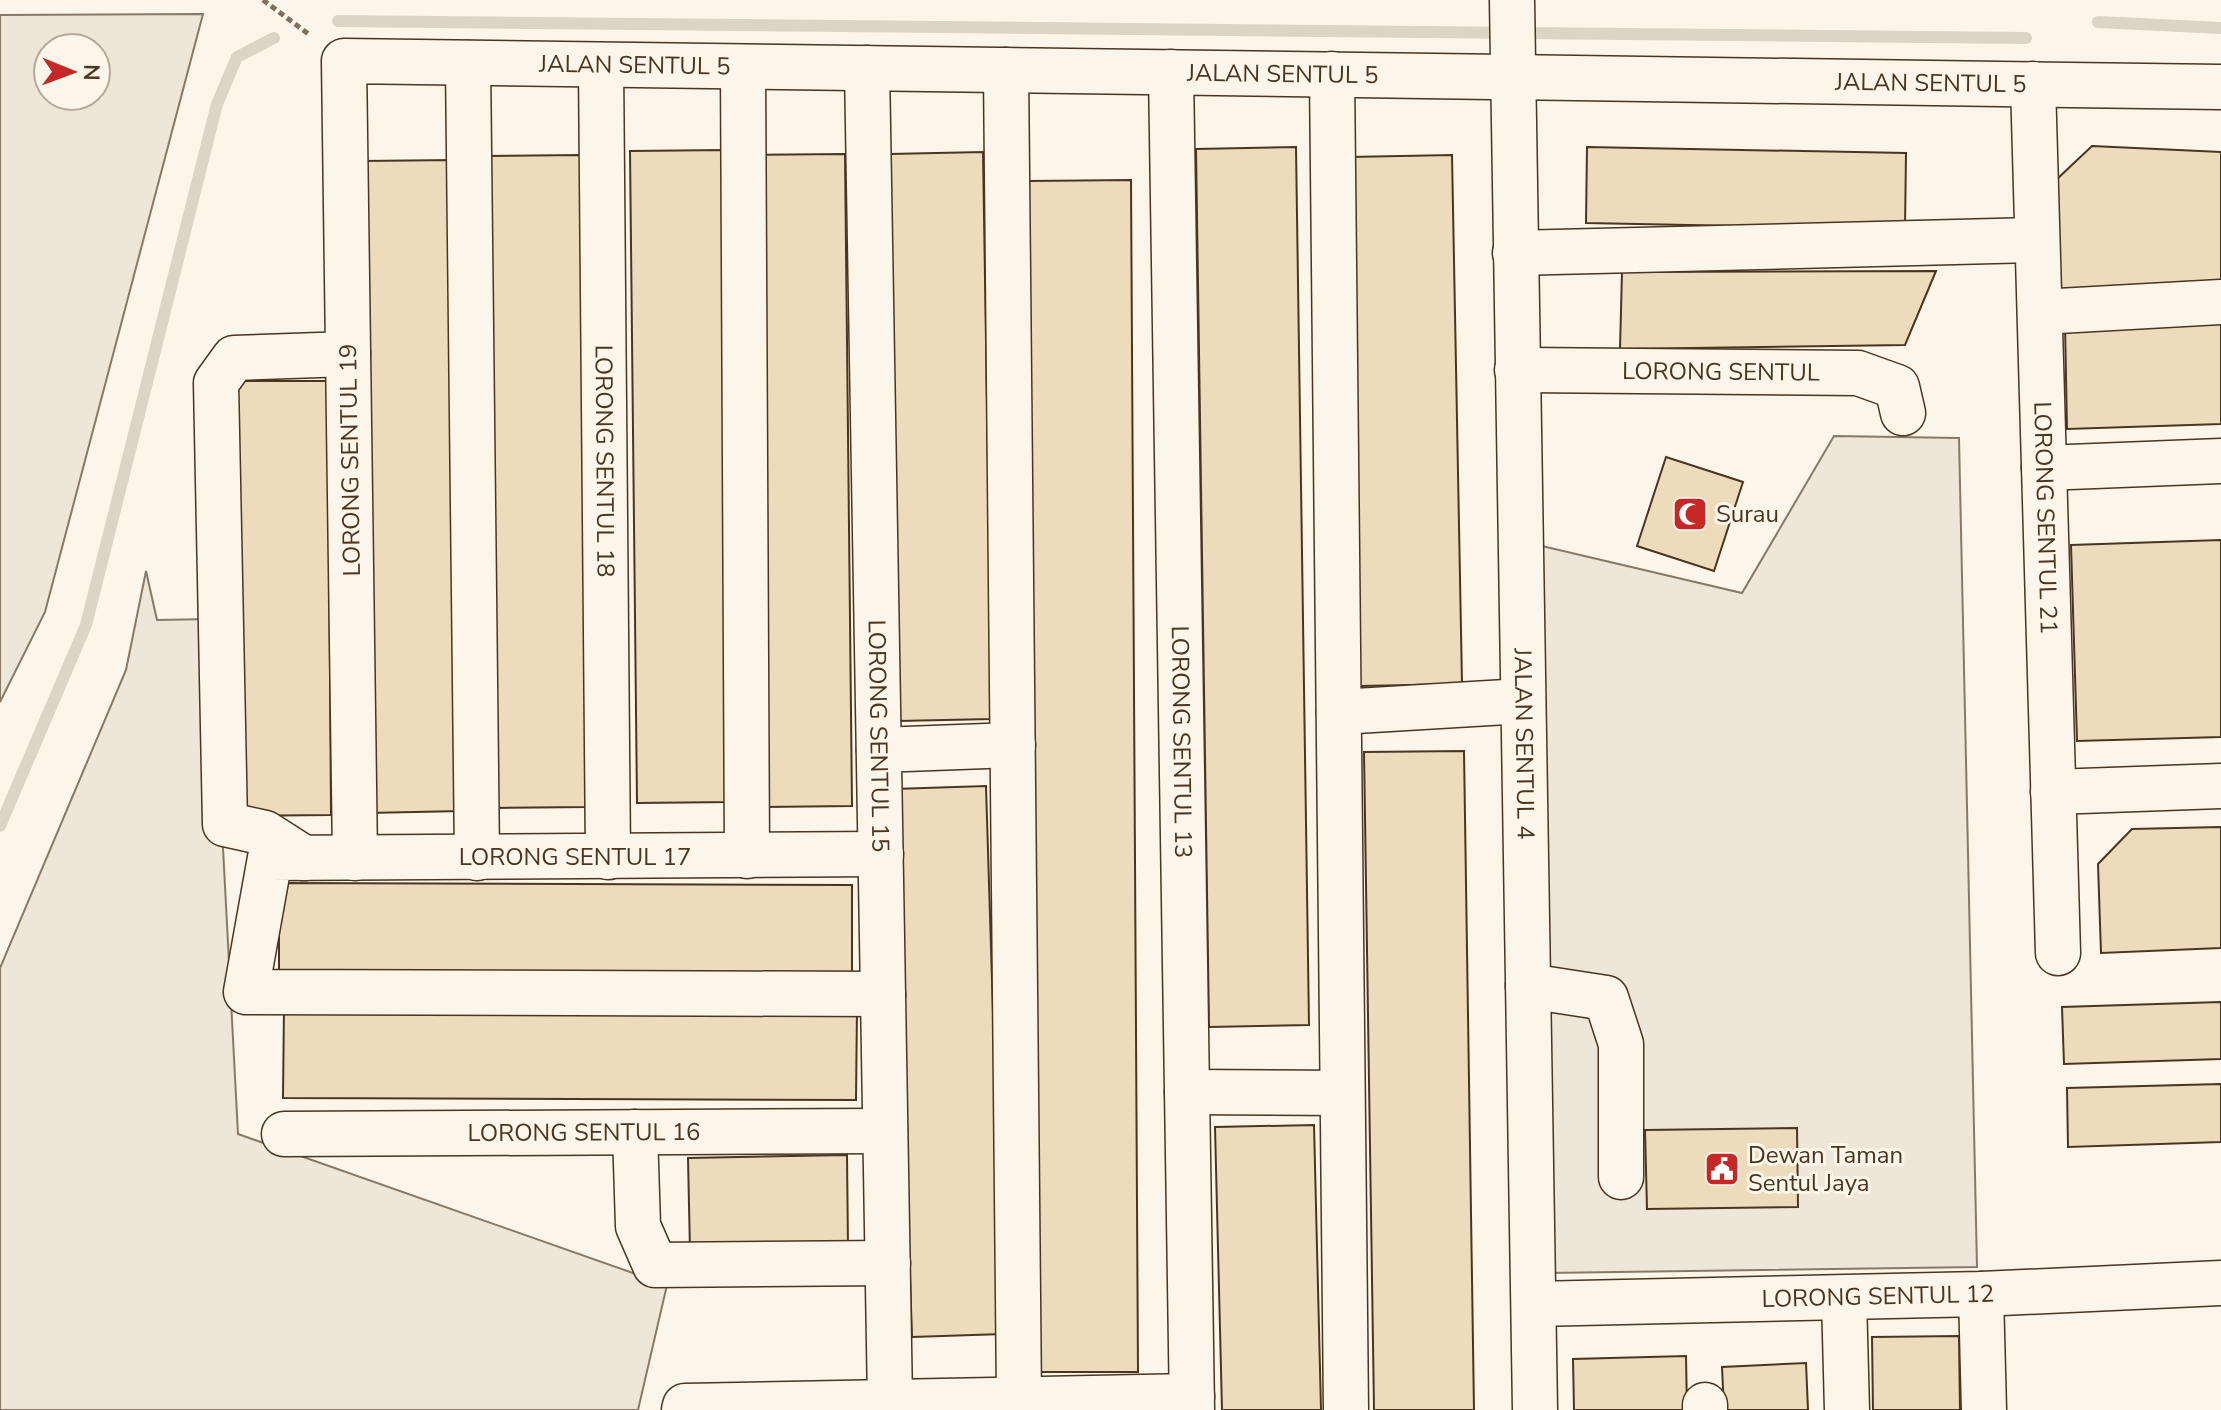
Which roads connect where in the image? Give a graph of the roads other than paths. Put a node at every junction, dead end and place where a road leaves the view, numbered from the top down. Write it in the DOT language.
graph roads {
  1 [pos="1512,0"];
  2 [pos="344,61"];
  3 [pos="468,63"];
  4 [pos="1512,64"];
  5 [pos="601,65"];
  6 [pos="743,67"];
  7 [pos="867,68"];
  8 [pos="1006,70"];
  9 [pos="1171,72"];
  10 [pos="1332,74"];
  11 [pos="2033,84"];
  12 [pos="2221,87"];
  13 [pos="2037,240"];
  14 [pos="1515,253"];
  15 [pos="2221,302"];
  16 [pos="2040,312"];
  17 [pos="348,354"];
  18 [pos="1517,370"];
  19 [pos="1903,413"];
  20 [pos="2221,461"];
  21 [pos="2044,468"];
  22 [pos="1523,701"];
  23 [pos="1339,712"];
  24 [pos="1013,745"];
  25 [pos="879,750"];
  26 [pos="2221,786"];
  27 [pos="2053,792"];
  28 [pos="881,854"];
  29 [pos="747,856"];
  30 [pos="608,857"];
  31 [pos="287,858"];
  32 [pos="355,858"];
  33 [pos="477,858"];
  34 [pos="2058,953"];
  35 [pos="1528,986"];
  36 [pos="883,994"];
  37 [pos="1187,1092"];
  38 [pos="1342,1093"];
  39 [pos="885,1131"];
  40 [pos="635,1132"];
  41 [pos="284,1134"];
  42 [pos="1621,1177"];
  43 [pos="888,1263"];
  44 [pos="2221,1283"];
  45 [pos="1981,1294"];
  46 [pos="1844,1298"];
  47 [pos="1534,1304"];
  48 [pos="1019,1399"];
  49 [pos="890,1402"];
  50 [pos="1192,1403"];
  51 [pos="685,1408"];
  52 [pos="1346,1410"];
  53 [pos="1535,1410"];
  54 [pos="1847,1410"];
  55 [pos="1984,1410"];
  1 -- 4 [label="street, JALAN SENTUL 4"];
  2 -- 3 [label="street, JALAN SENTUL 5"];
  2 -- 17 [label="street, LORONG SENTUL 19"];
  3 -- 5 [label="street, JALAN SENTUL 5"];
  3 -- 33 [label="street"];
  4 -- 10 [label="street, JALAN SENTUL 5"];
  4 -- 11 [label="street, JALAN SENTUL 5"];
  4 -- 14 [label="street, JALAN SENTUL 4"];
  5 -- 6 [label="street, JALAN SENTUL 5"];
  5 -- 30 [label="street, LORONG SENTUL 18"];
  6 -- 7 [label="street, JALAN SENTUL 5"];
  6 -- 29 [label="street"];
  7 -- 8 [label="street, JALAN SENTUL 5"];
  7 -- 25 [label="street, LORONG SENTUL 15"];
  8 -- 9 [label="street, JALAN SENTUL 5"];
  8 -- 24 [label="street"];
  9 -- 10 [label="street, JALAN SENTUL 5"];
  9 -- 37 [label="street, LORONG SENTUL 13"];
  10 -- 23 [label="street"];
  11 -- 12 [label="street, JALAN SENTUL 5"];
  11 -- 13 [label="street, LORONG SENTUL 21"];
  13 -- 14 [label="street"];
  13 -- 16 [label="street, LORONG SENTUL 21"];
  14 -- 18 [label="street, JALAN SENTUL 4"];
  15 -- 16 [label="street"];
  16 -- 21 [label="street, LORONG SENTUL 21"];
  17 -- 31 [label="street"];
  17 -- 32 [label="street, LORONG SENTUL 19"];
  18 -- 19 [label="street, LORONG SENTUL"];
  18 -- 22 [label="street, JALAN SENTUL 4"];
  20 -- 21 [label="street"];
  21 -- 27 [label="street, LORONG SENTUL 21"];
  22 -- 23 [label="street"];
  22 -- 35 [label="street, JALAN SENTUL 4"];
  23 -- 38 [label="street"];
  24 -- 25 [label="street"];
  24 -- 48 [label="street"];
  25 -- 28 [label="street, LORONG SENTUL 15"];
  26 -- 27 [label="street"];
  27 -- 34 [label="street, LORONG SENTUL 21"];
  28 -- 29 [label="street, LORONG SENTUL 17"];
  28 -- 36 [label="street, LORONG SENTUL 15"];
  29 -- 30 [label="street, LORONG SENTUL 17"];
  30 -- 33 [label="street, LORONG SENTUL 17"];
  31 -- 32 [label="street, LORONG SENTUL 17"];
  31 -- 36 [label="street"];
  32 -- 33 [label="street, LORONG SENTUL 17"];
  35 -- 42 [label="street"];
  35 -- 47 [label="street, JALAN SENTUL 4"];
  36 -- 39 [label="street, LORONG SENTUL 15"];
  37 -- 38 [label="street"];
  37 -- 50 [label="street, LORONG SENTUL 13"];
  38 -- 52 [label="street"];
  39 -- 40 [label="street, LORONG SENTUL 16"];
  39 -- 43 [label="street, LORONG SENTUL 15"];
  40 -- 41 [label="street, LORONG SENTUL 16"];
  40 -- 43 [label="street"];
  43 -- 49 [label="street, LORONG SENTUL 15"];
  44 -- 45 [label="street, LORONG SENTUL 12"];
  45 -- 46 [label="street, LORONG SENTUL 12"];
  45 -- 55 [label="street"];
  46 -- 47 [label="street, LORONG SENTUL 12"];
  46 -- 54 [label="street"];
  47 -- 53 [label="street, JALAN SENTUL 4"];
  48 -- 49 [label="street"];
  48 -- 50 [label="street"];
  49 -- 51 [label="street"];
}
